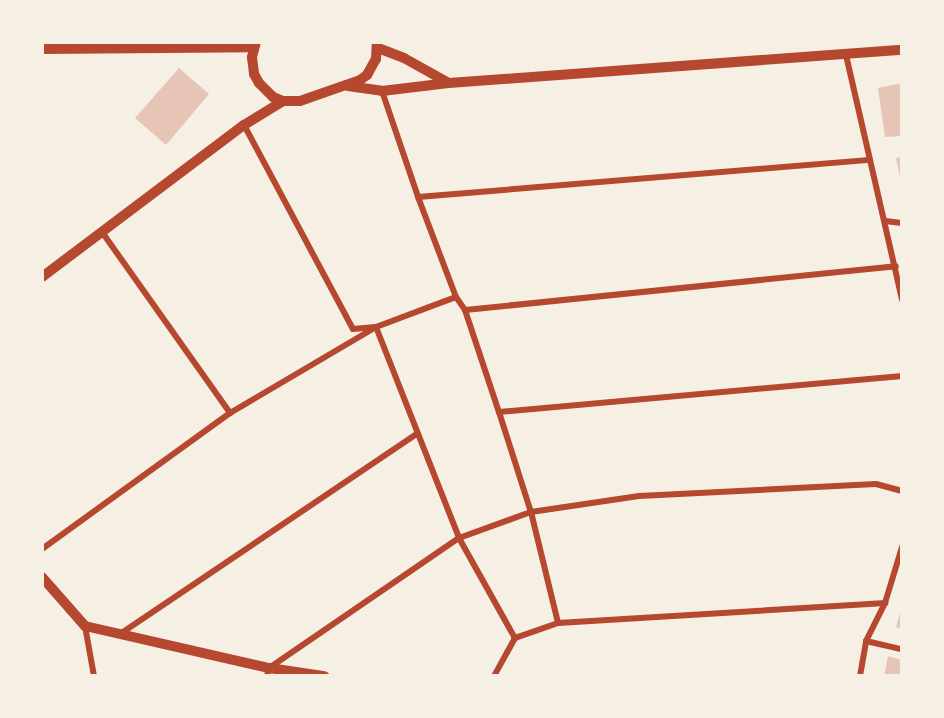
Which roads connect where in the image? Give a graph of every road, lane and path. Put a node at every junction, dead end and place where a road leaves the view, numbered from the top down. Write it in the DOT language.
graph roads {
  1 [pos="255,45"];
  2 [pos="378,45"];
  3 [pos="200,46"];
  4 [pos="42,49"];
  5 [pos="902,50"];
  6 [pos="846,55"];
  7 [pos="449,83"];
  8 [pos="348,86"];
  9 [pos="382,91"];
  10 [pos="283,101"];
  11 [pos="244,125"];
  12 [pos="869,160"];
  13 [pos="418,197"];
  14 [pos="885,221"];
  15 [pos="902,223"];
  16 [pos="102,232"];
  17 [pos="896,266"];
  18 [pos="42,277"];
  19 [pos="456,297"];
  20 [pos="902,300"];
  21 [pos="465,310"];
  22 [pos="376,327"];
  23 [pos="902,376"];
  24 [pos="499,412"];
  25 [pos="230,413"];
  26 [pos="418,433"];
  27 [pos="902,491"];
  28 [pos="531,512"];
  29 [pos="459,538"];
  30 [pos="902,547"];
  31 [pos="42,549"];
  32 [pos="42,577"];
  33 [pos="885,603"];
  34 [pos="558,623"];
  35 [pos="85,626"];
  36 [pos="118,635"];
  37 [pos="515,638"];
  38 [pos="866,641"];
  39 [pos="902,649"];
  40 [pos="268,672"];
  41 [pos="93,676"];
  42 [pos="258,676"];
  43 [pos="324,676"];
  44 [pos="494,676"];
  45 [pos="860,676"];
  1 -- 3 [label="street"];
  1 -- 10 [label="street"];
  2 -- 7 [label="street"];
  2 -- 8 [label="street"];
  3 -- 4 [label="street"];
  5 -- 6 [label="street"];
  6 -- 7 [label="street"];
  6 -- 12 [label="street"];
  7 -- 9 [label="street"];
  8 -- 9 [label="street"];
  8 -- 10 [label="street"];
  9 -- 13 [label="street"];
  10 -- 11 [label="street"];
  11 -- 16 [label="street"];
  11 -- 22 [label="street"];
  12 -- 13 [label="street"];
  12 -- 14 [label="street"];
  13 -- 19 [label="street"];
  14 -- 15 [label="street"];
  14 -- 17 [label="street"];
  16 -- 18 [label="street"];
  16 -- 25 [label="street"];
  17 -- 20 [label="street"];
  17 -- 21 [label="street"];
  19 -- 21 [label="street"];
  19 -- 22 [label="street"];
  21 -- 24 [label="street"];
  22 -- 25 [label="street"];
  22 -- 26 [label="street"];
  23 -- 24 [label="street"];
  24 -- 28 [label="street"];
  25 -- 31 [label="street"];
  26 -- 29 [label="street"];
  26 -- 36 [label="street"];
  27 -- 28 [label="street"];
  28 -- 29 [label="street"];
  28 -- 34 [label="street"];
  29 -- 37 [label="street"];
  29 -- 40 [label="street"];
  30 -- 33 [label="street"];
  32 -- 35 [label="street"];
  33 -- 34 [label="street"];
  33 -- 38 [label="street"];
  34 -- 37 [label="street"];
  35 -- 36 [label="street"];
  35 -- 41 [label="street"];
  36 -- 40 [label="street"];
  37 -- 44 [label="street"];
  38 -- 39 [label="street"];
  38 -- 45 [label="street"];
  40 -- 42 [label="street"];
  40 -- 43 [label="street"];
}
